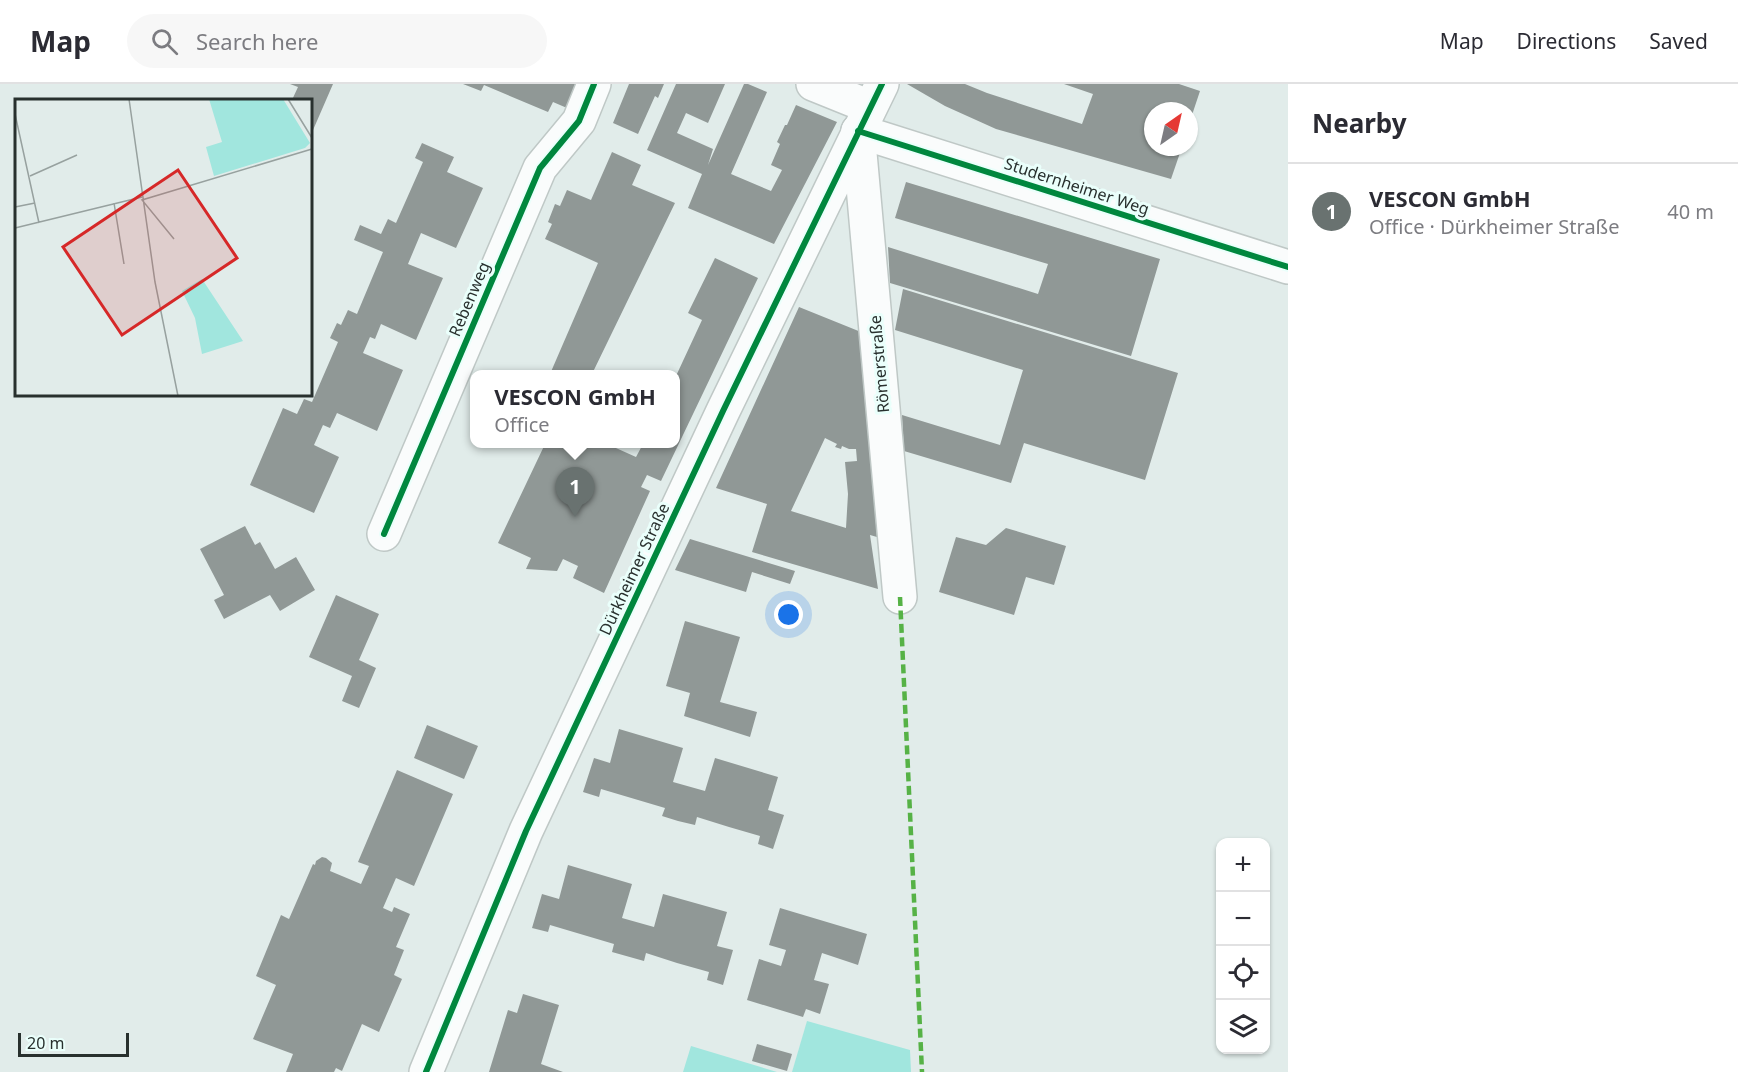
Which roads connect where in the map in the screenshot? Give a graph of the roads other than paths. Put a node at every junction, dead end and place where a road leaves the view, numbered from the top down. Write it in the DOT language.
graph roads {
  1 [pos="594,84"];
  2 [pos="813,84"];
  3 [pos="870,107"];
  4 [pos="1288,267"];
  5 [pos="384,534"];
  6 [pos="900,597"];
  7 [pos="426,1072"];
  1 -- 5 [label="street, Rebenweg"];
  2 -- 3 [label="street, Studernheimer Weg"];
  3 -- 4 [label="street, Studernheimer Weg"];
  3 -- 6 [label="street, Römerstraße"];
  3 -- 7 [label="street, Dürkheimer Straße"];
}
